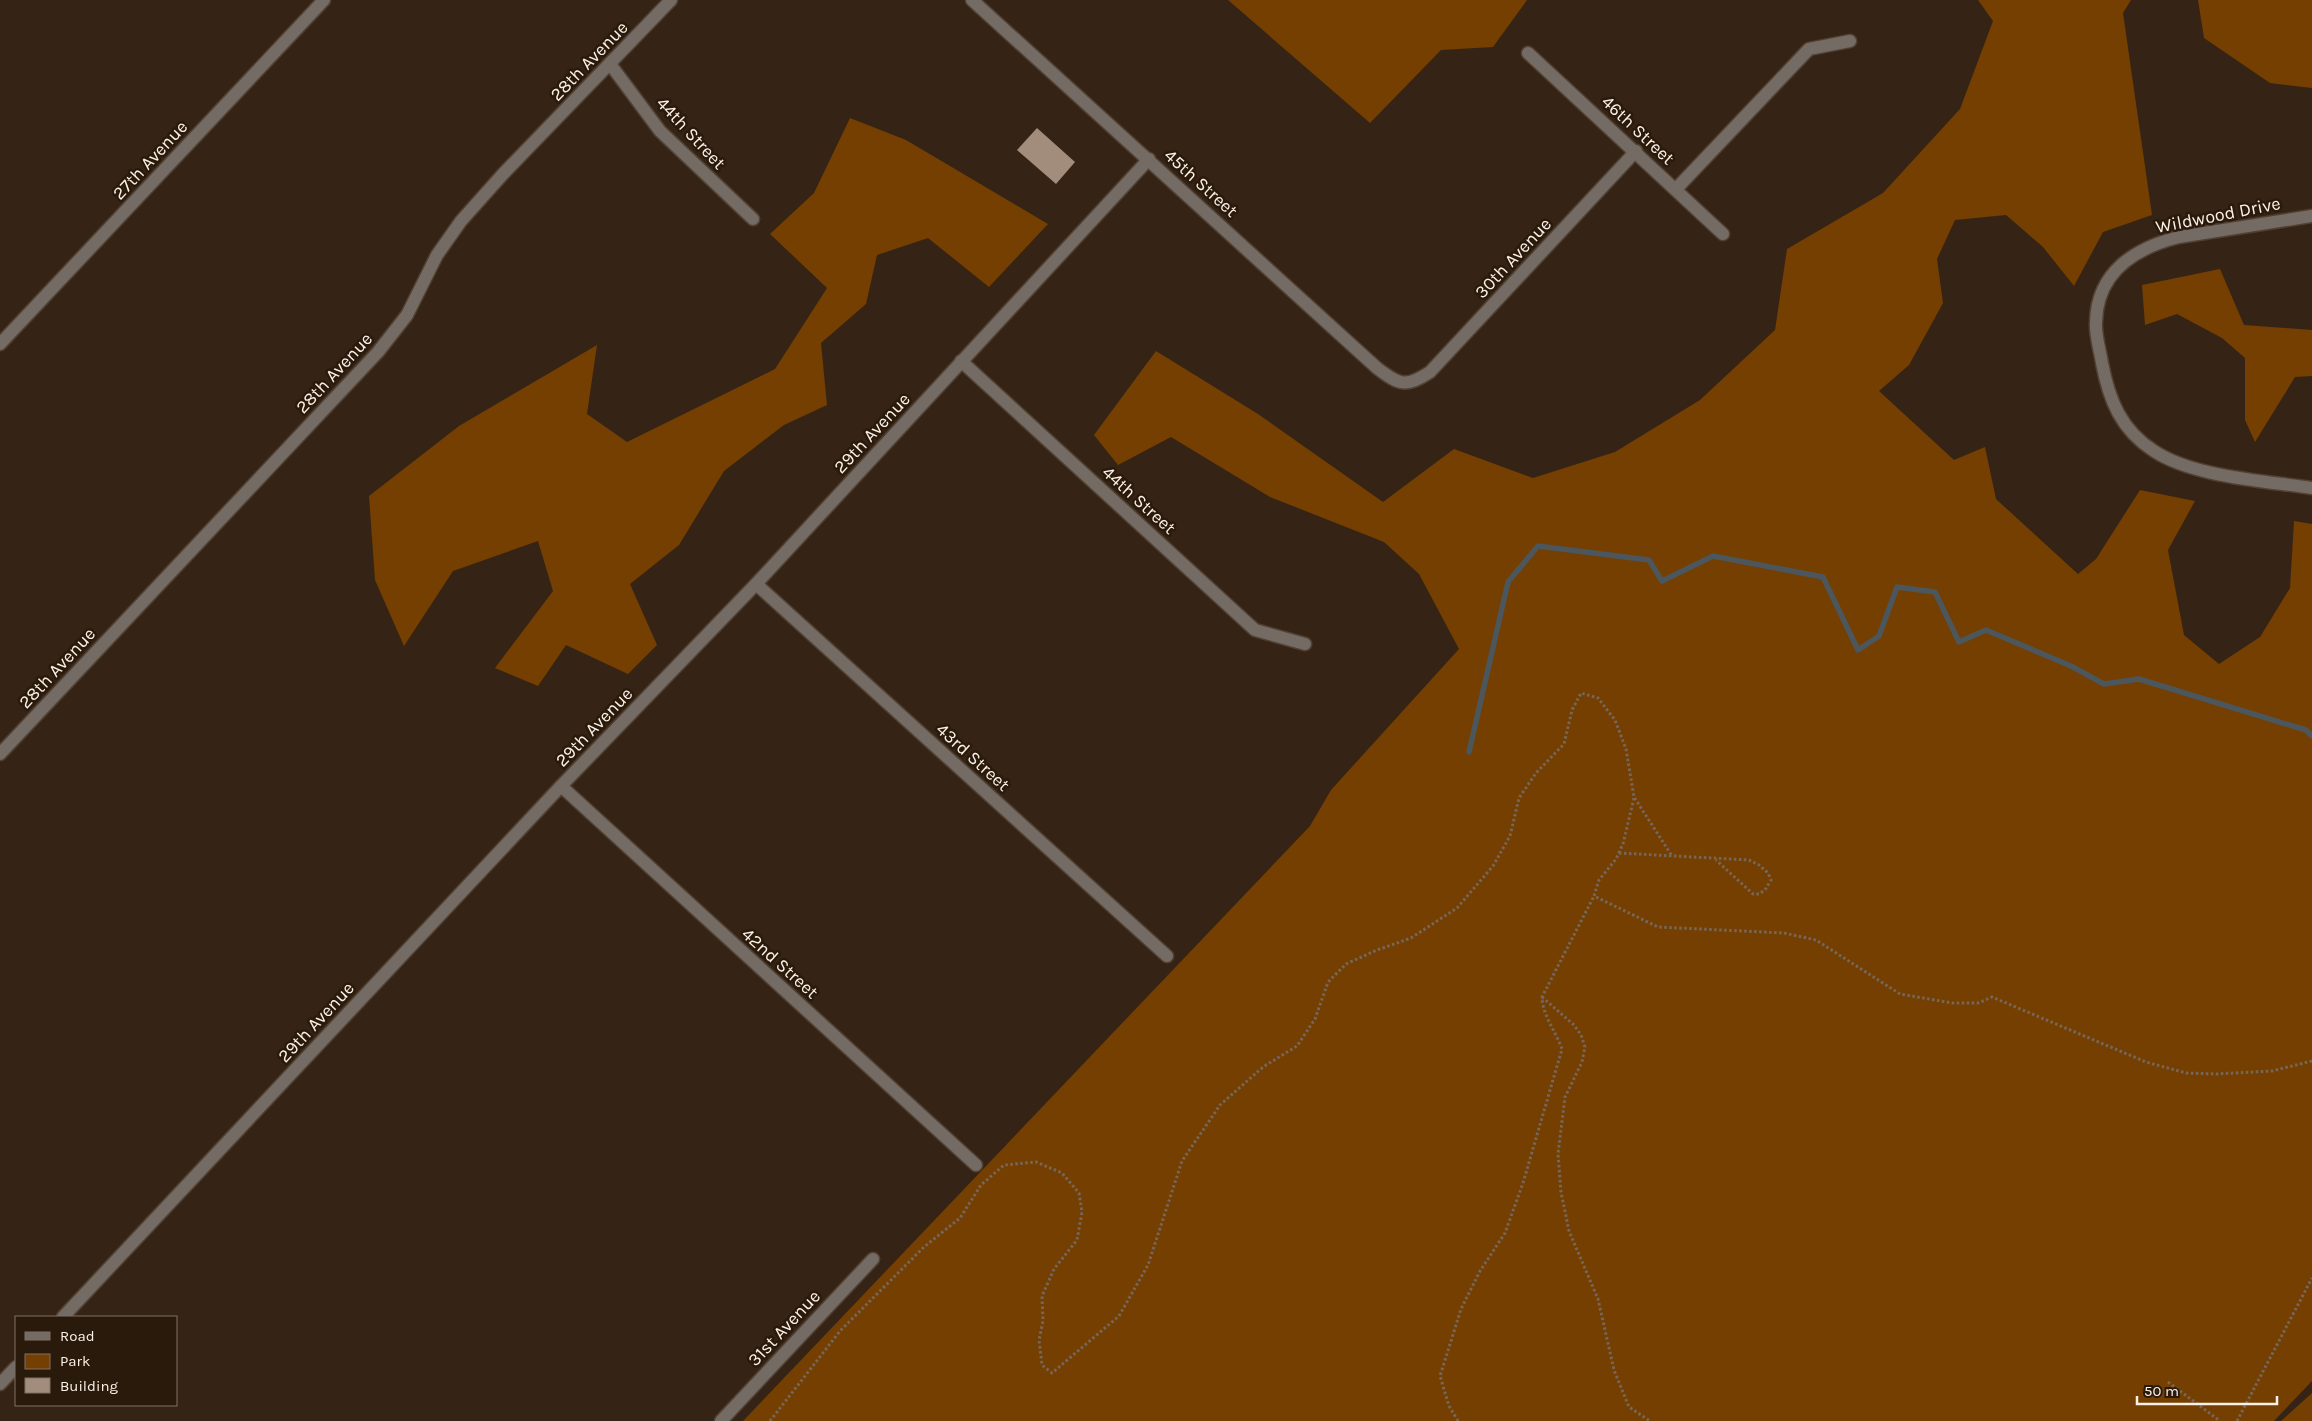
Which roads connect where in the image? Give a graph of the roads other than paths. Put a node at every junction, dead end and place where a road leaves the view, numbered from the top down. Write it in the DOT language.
graph roads {
  1 [pos="324,0"];
  2 [pos="671,0"];
  3 [pos="972,0"];
  4 [pos="1850,41"];
  5 [pos="1528,53"];
  6 [pos="610,64"];
  7 [pos="1636,151"];
  8 [pos="1149,159"];
  9 [pos="1676,190"];
  10 [pos="2312,216"];
  11 [pos="753,219"];
  12 [pos="1723,234"];
  13 [pos="0,344"];
  14 [pos="961,361"];
  15 [pos="1411,383"];
  16 [pos="2312,488"];
  17 [pos="756,584"];
  18 [pos="1305,644"];
  19 [pos="0,754"];
  20 [pos="560,786"];
  21 [pos="1167,956"];
  22 [pos="976,1165"];
  23 [pos="873,1259"];
  24 [pos="64,1316"];
  25 [pos="15,1368"];
  26 [pos="0,1384"];
  27 [pos="721,1421"];
  1 -- 13 [label="street, 27th Avenue"];
  2 -- 6 [label="street, 28th Avenue"];
  3 -- 8 [label="street, 45th Street"];
  4 -- 9 [label="street"];
  5 -- 7 [label="street, 46th Street"];
  6 -- 11 [label="street, 44th Street"];
  6 -- 19 [label="street, 28th Avenue"];
  7 -- 9 [label="street, 46th Street"];
  7 -- 15 [label="street, 30th Avenue"];
  8 -- 14 [label="street, 29th Avenue"];
  8 -- 15 [label="street, 45th Street"];
  9 -- 12 [label="street, 46th Street"];
  10 -- 16 [label="street, Wildwood Drive"];
  14 -- 17 [label="street, 29th Avenue"];
  14 -- 18 [label="street, 44th Street"];
  17 -- 20 [label="street, 29th Avenue"];
  17 -- 21 [label="street, 43rd Street"];
  20 -- 22 [label="street, 42nd Street"];
  20 -- 24 [label="street, 29th Avenue"];
  23 -- 27 [label="street, 31st Avenue"];
  25 -- 26 [label="street"];
}
